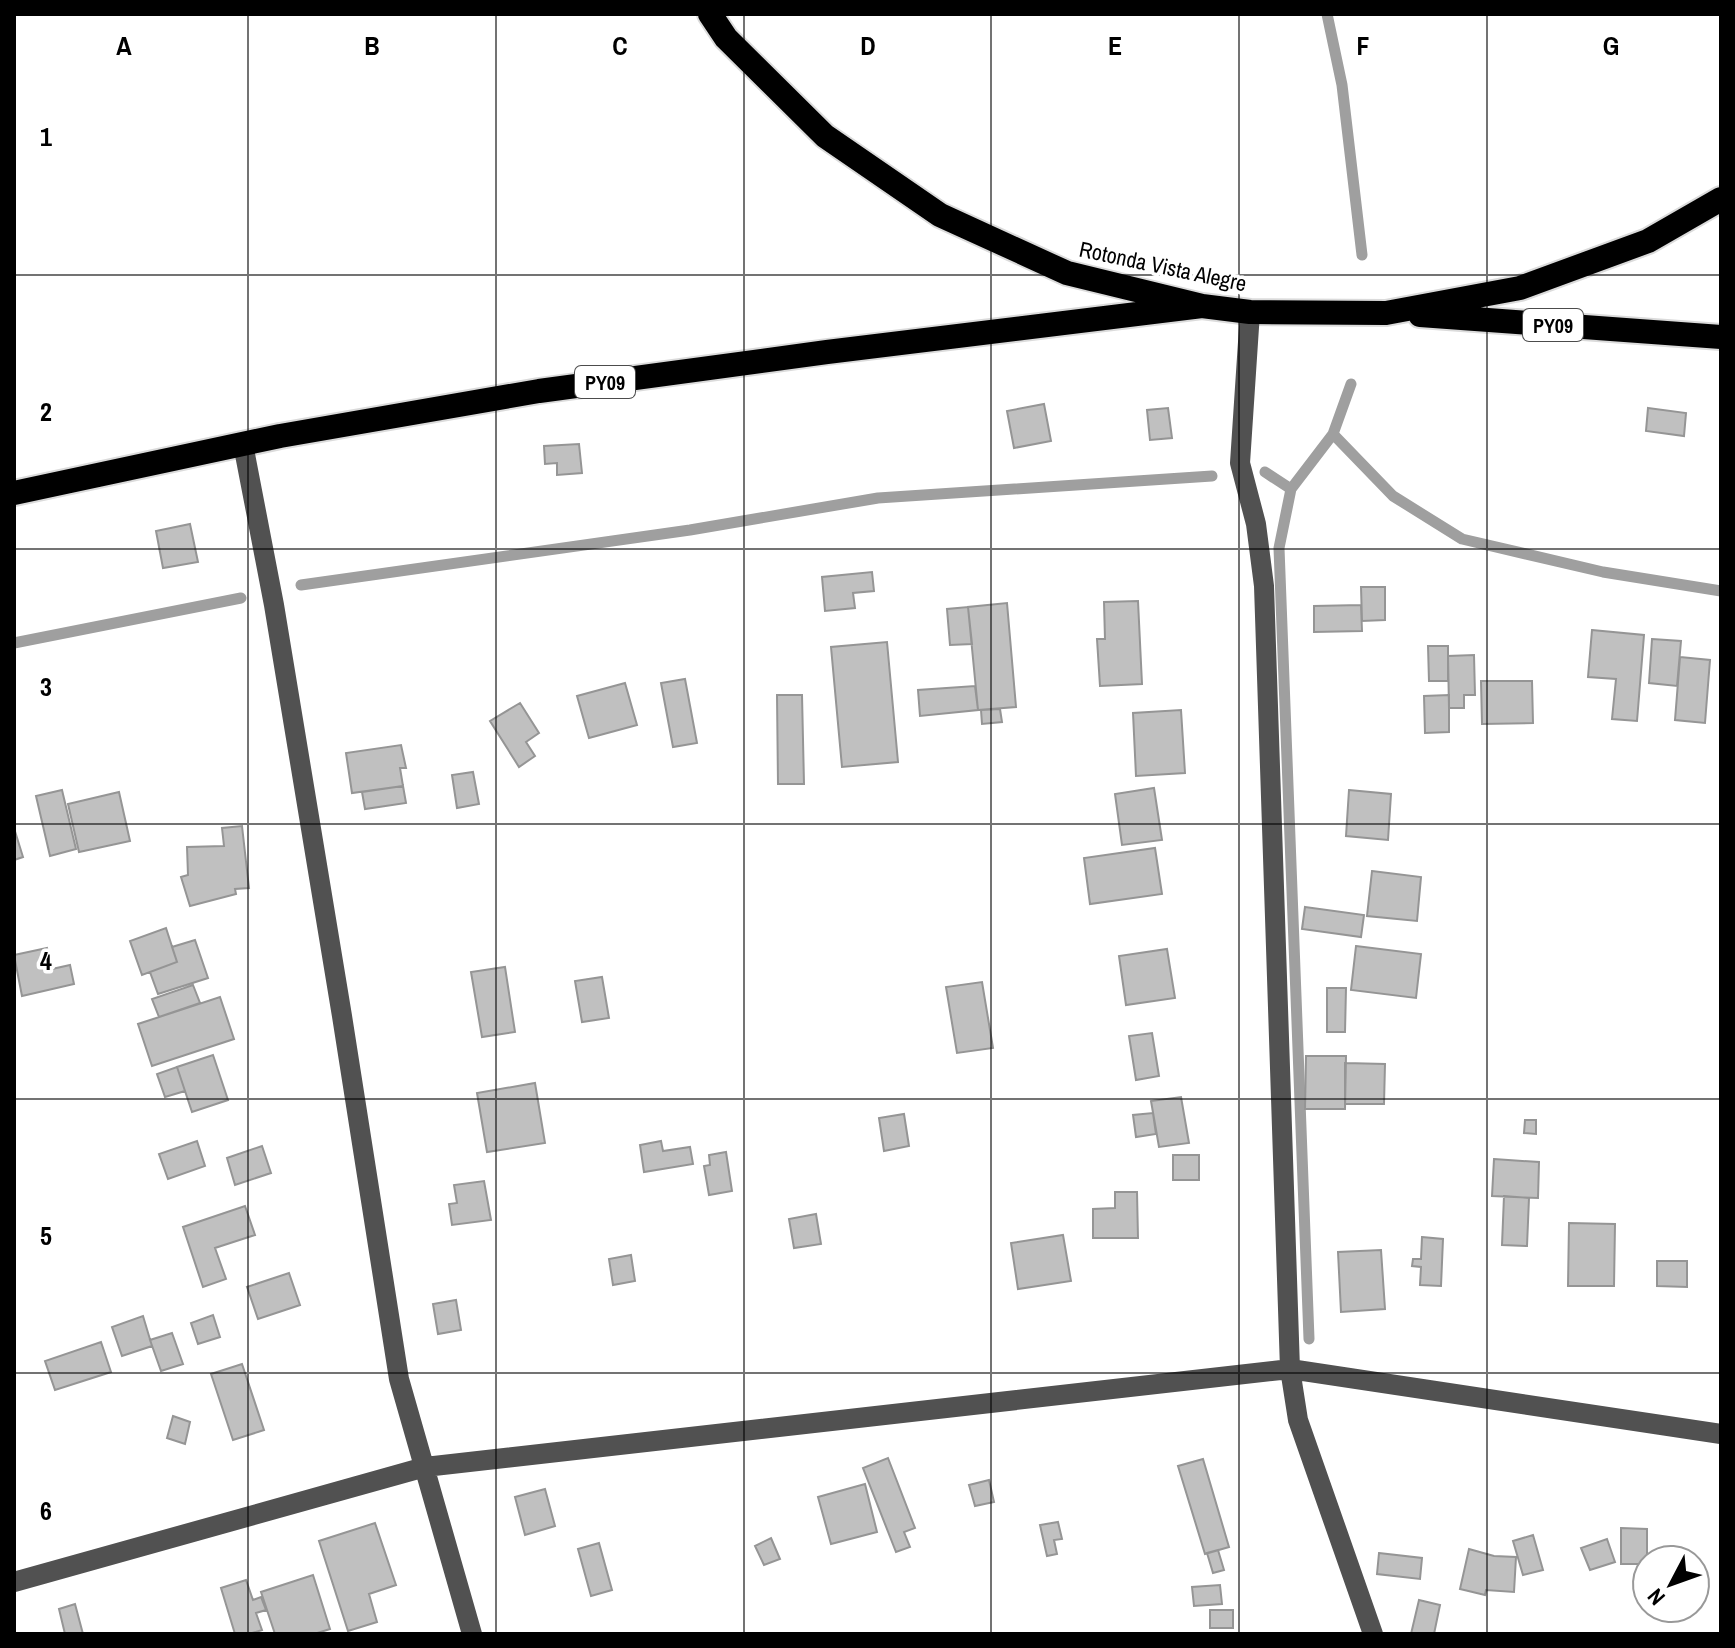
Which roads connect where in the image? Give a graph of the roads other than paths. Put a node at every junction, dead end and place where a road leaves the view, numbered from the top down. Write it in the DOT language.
graph roads {
  1 [pos="710,14"];
  2 [pos="1721,199"];
  3 [pos="1202,306"];
  4 [pos="1250,312"];
  5 [pos="1386,313"];
  6 [pos="1721,337"];
  7 [pos="243,444"];
  8 [pos="14,493"];
  9 [pos="1290,1369"];
  10 [pos="1721,1434"];
  11 [pos="425,1467"];
  12 [pos="14,1582"];
  13 [pos="472,1634"];
  14 [pos="1373,1634"];
  1 -- 3 [label="highway, Rotonda Vista Alegre / PY09"];
  2 -- 5 [label="highway, Rotonda Vista Alegre / PY09"];
  3 -- 4 [label="highway, Rotonda Vista Alegre / PY09"];
  3 -- 7 [label="highway, PY09"];
  4 -- 5 [label="highway, Rotonda Vista Alegre / PY09"];
  4 -- 9 [label="street"];
  5 -- 6 [label="highway, PY09"];
  7 -- 8 [label="highway, PY09"];
  7 -- 11 [label="street"];
  9 -- 10 [label="street"];
  9 -- 11 [label="street"];
  9 -- 14 [label="street"];
  11 -- 12 [label="street"];
  11 -- 13 [label="street"];
}
